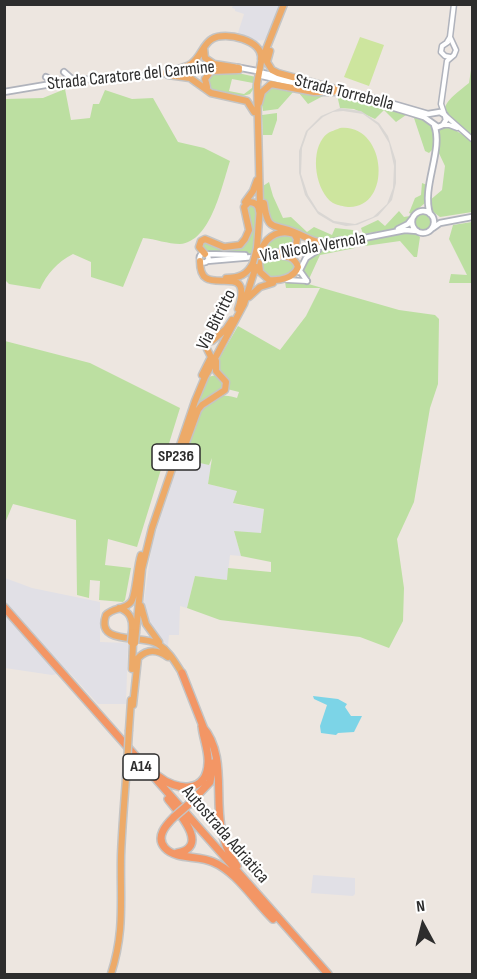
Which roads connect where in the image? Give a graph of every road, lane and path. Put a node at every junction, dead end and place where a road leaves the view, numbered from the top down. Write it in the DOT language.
graph roads {
  1 [pos="285,4"];
  2 [pos="454,4"];
  3 [pos="275,31"];
  4 [pos="249,42"];
  5 [pos="450,43"];
  6 [pos="204,48"];
  7 [pos="447,58"];
  8 [pos="239,69"];
  9 [pos="64,72"];
  10 [pos="259,73"];
  11 [pos="166,74"];
  12 [pos="87,79"];
  13 [pos="336,91"];
  14 [pos="4,93"];
  15 [pos="441,104"];
  16 [pos="259,106"];
  17 [pos="434,114"];
  18 [pos="424,115"];
  19 [pos="445,115"];
  20 [pos="433,124"];
  21 [pos="443,126"];
  22 [pos="460,130"];
  23 [pos="437,135"];
  24 [pos="472,139"];
  25 [pos="257,140"];
  26 [pos="259,174"];
  27 [pos="263,196"];
  28 [pos="428,200"];
  29 [pos="417,213"];
  30 [pos="431,214"];
  31 [pos="472,216"];
  32 [pos="412,219"];
  33 [pos="431,229"];
  34 [pos="417,231"];
  35 [pos="368,237"];
  36 [pos="259,240"];
  37 [pos="330,244"];
  38 [pos="280,253"];
  39 [pos="258,257"];
  40 [pos="204,258"];
  41 [pos="299,271"];
  42 [pos="287,280"];
  43 [pos="307,280"];
  44 [pos="238,312"];
  45 [pos="232,328"];
  46 [pos="212,341"];
  47 [pos="220,350"];
  48 [pos="206,353"];
  49 [pos="221,376"];
  50 [pos="200,380"];
  51 [pos="192,411"];
  52 [pos="180,459"];
  53 [pos="142,552"];
  54 [pos="142,569"];
  55 [pos="4,607"];
  56 [pos="118,608"];
  57 [pos="4,612"];
  58 [pos="134,632"];
  59 [pos="133,643"];
  60 [pos="177,666"];
  61 [pos="182,673"];
  62 [pos="133,705"];
  63 [pos="202,726"];
  64 [pos="130,730"];
  65 [pos="123,741"];
  66 [pos="159,788"];
  67 [pos="170,852"];
  68 [pos="264,902"];
  69 [pos="277,922"];
  70 [pos="114,973"];
  71 [pos="323,975"];
  72 [pos="328,975"];
  1 -- 3 [label="highway, Via Bitritto / SP236"];
  2 -- 5 [label="street"];
  3 -- 4 [label="highway"];
  3 -- 10 [label="highway, Via Bitritto / SP236"];
  3 -- 13 [label="highway"];
  3 -- 16 [label="highway, Via Bitritto / SP236"];
  4 -- 6 [label="highway"];
  4 -- 10 [label="highway"];
  5 -- 7 [label="street"];
  5 -- 7 [label="street"];
  6 -- 8 [label="highway"];
  6 -- 11 [label="highway"];
  7 -- 15 [label="street"];
  8 -- 10 [label="main road, Strada Caratore del Carmine"];
  8 -- 10 [label="highway"];
  8 -- 11 [label="main road, Strada Caratore del Carmine"];
  9 -- 12 [label="main road"];
  10 -- 13 [label="main road, Strada Torrebella"];
  10 -- 25 [label="highway, Via Bitritto / SP236"];
  11 -- 12 [label="main road, Strada Caratore del Carmine"];
  11 -- 14 [label="main road, Strada Caratore del Carmine"];
  11 -- 25 [label="highway"];
  12 -- 14 [label="main road, Strada Caratore del Carmine"];
  13 -- 16 [label="highway"];
  13 -- 18 [label="main road, Strada Torrebella"];
  15 -- 17 [label="street"];
  15 -- 19 [label="street"];
  16 -- 27 [label="highway, Via Bitritto / SP236"];
  17 -- 18 [label="main road"];
  17 -- 19 [label="main road"];
  17 -- 20 [label="main road"];
  18 -- 20 [label="main road"];
  19 -- 21 [label="main road"];
  19 -- 22 [label="street"];
  20 -- 21 [label="main road"];
  20 -- 23 [label="main road"];
  21 -- 22 [label="street"];
  21 -- 23 [label="main road"];
  22 -- 24 [label="street"];
  23 -- 28 [label="main road"];
  25 -- 26 [label="highway, Via Bitritto / SP236"];
  26 -- 36 [label="highway, Via Bitritto / SP236"];
  26 -- 40 [label="highway"];
  27 -- 37 [label="highway"];
  27 -- 39 [label="highway, Via Bitritto / SP236"];
  28 -- 29 [label="main road"];
  28 -- 30 [label="main road"];
  29 -- 30 [label="main road"];
  29 -- 32 [label="main road"];
  30 -- 31 [label="main road"];
  30 -- 33 [label="main road"];
  31 -- 33 [label="main road"];
  32 -- 34 [label="main road"];
  32 -- 35 [label="main road, Via Nicola Vernola"];
  33 -- 34 [label="main road"];
  34 -- 35 [label="main road, Via Nicola Vernola"];
  35 -- 37 [label="main road, Via Nicola Vernola"];
  36 -- 39 [label="highway, Via Bitritto / SP236"];
  36 -- 40 [label="highway"];
  37 -- 38 [label="main road, Via Nicola Vernola"];
  37 -- 41 [label="main road"];
  38 -- 39 [label="highway"];
  38 -- 39 [label="highway"];
  38 -- 40 [label="main road, Via Nicola Vernola"];
  39 -- 40 [label="highway"];
  39 -- 44 [label="highway, Via Bitritto / SP236"];
  39 -- 45 [label="highway, Via Bitritto / SP236"];
  40 -- 44 [label="highway"];
  41 -- 42 [label="main road"];
  41 -- 43 [label="main road"];
  42 -- 43 [label="street"];
  42 -- 45 [label="highway"];
  44 -- 46 [label="highway"];
  44 -- 50 [label="highway, Via Bitritto / SP236"];
  45 -- 47 [label="highway, Via Bitritto / SP236"];
  47 -- 49 [label="highway"];
  47 -- 51 [label="highway, Via Bitritto / SP236"];
  48 -- 50 [label="highway"];
  49 -- 51 [label="highway"];
  49 -- 52 [label="highway"];
  50 -- 53 [label="highway, Via Bitritto / SP236"];
  51 -- 54 [label="highway, Via Bitritto / SP236"];
  53 -- 56 [label="highway"];
  53 -- 58 [label="highway, Via Bitritto / SP236"];
  54 -- 58 [label="highway, Via Bitritto / SP236"];
  54 -- 60 [label="highway"];
  55 -- 65 [label="highway, Autostrada Adriatica / A14"];
  56 -- 58 [label="highway"];
  56 -- 60 [label="highway"];
  57 -- 66 [label="highway, Autostrada Adriatica / A14"];
  58 -- 59 [label="highway, Via Bitritto / SP236, bridge"];
  59 -- 62 [label="highway, SP236"];
  59 -- 64 [label="highway, SP236"];
  60 -- 61 [label="highway"];
  60 -- 62 [label="highway"];
  61 -- 63 [label="highway"];
  62 -- 64 [label="highway, SP236"];
  63 -- 65 [label="highway, A14"];
  63 -- 67 [label="highway, bridge"];
  63 -- 68 [label="highway, A14"];
  64 -- 70 [label="highway, SP236, bridge"];
  65 -- 68 [label="highway, Autostrada Adriatica / A14"];
  66 -- 67 [label="highway, A14"];
  66 -- 69 [label="highway, Autostrada Adriatica / A14"];
  67 -- 69 [label="highway, A14"];
  68 -- 72 [label="highway, Autostrada Adriatica / A14"];
  69 -- 71 [label="highway, Autostrada Adriatica / A14"];
}
